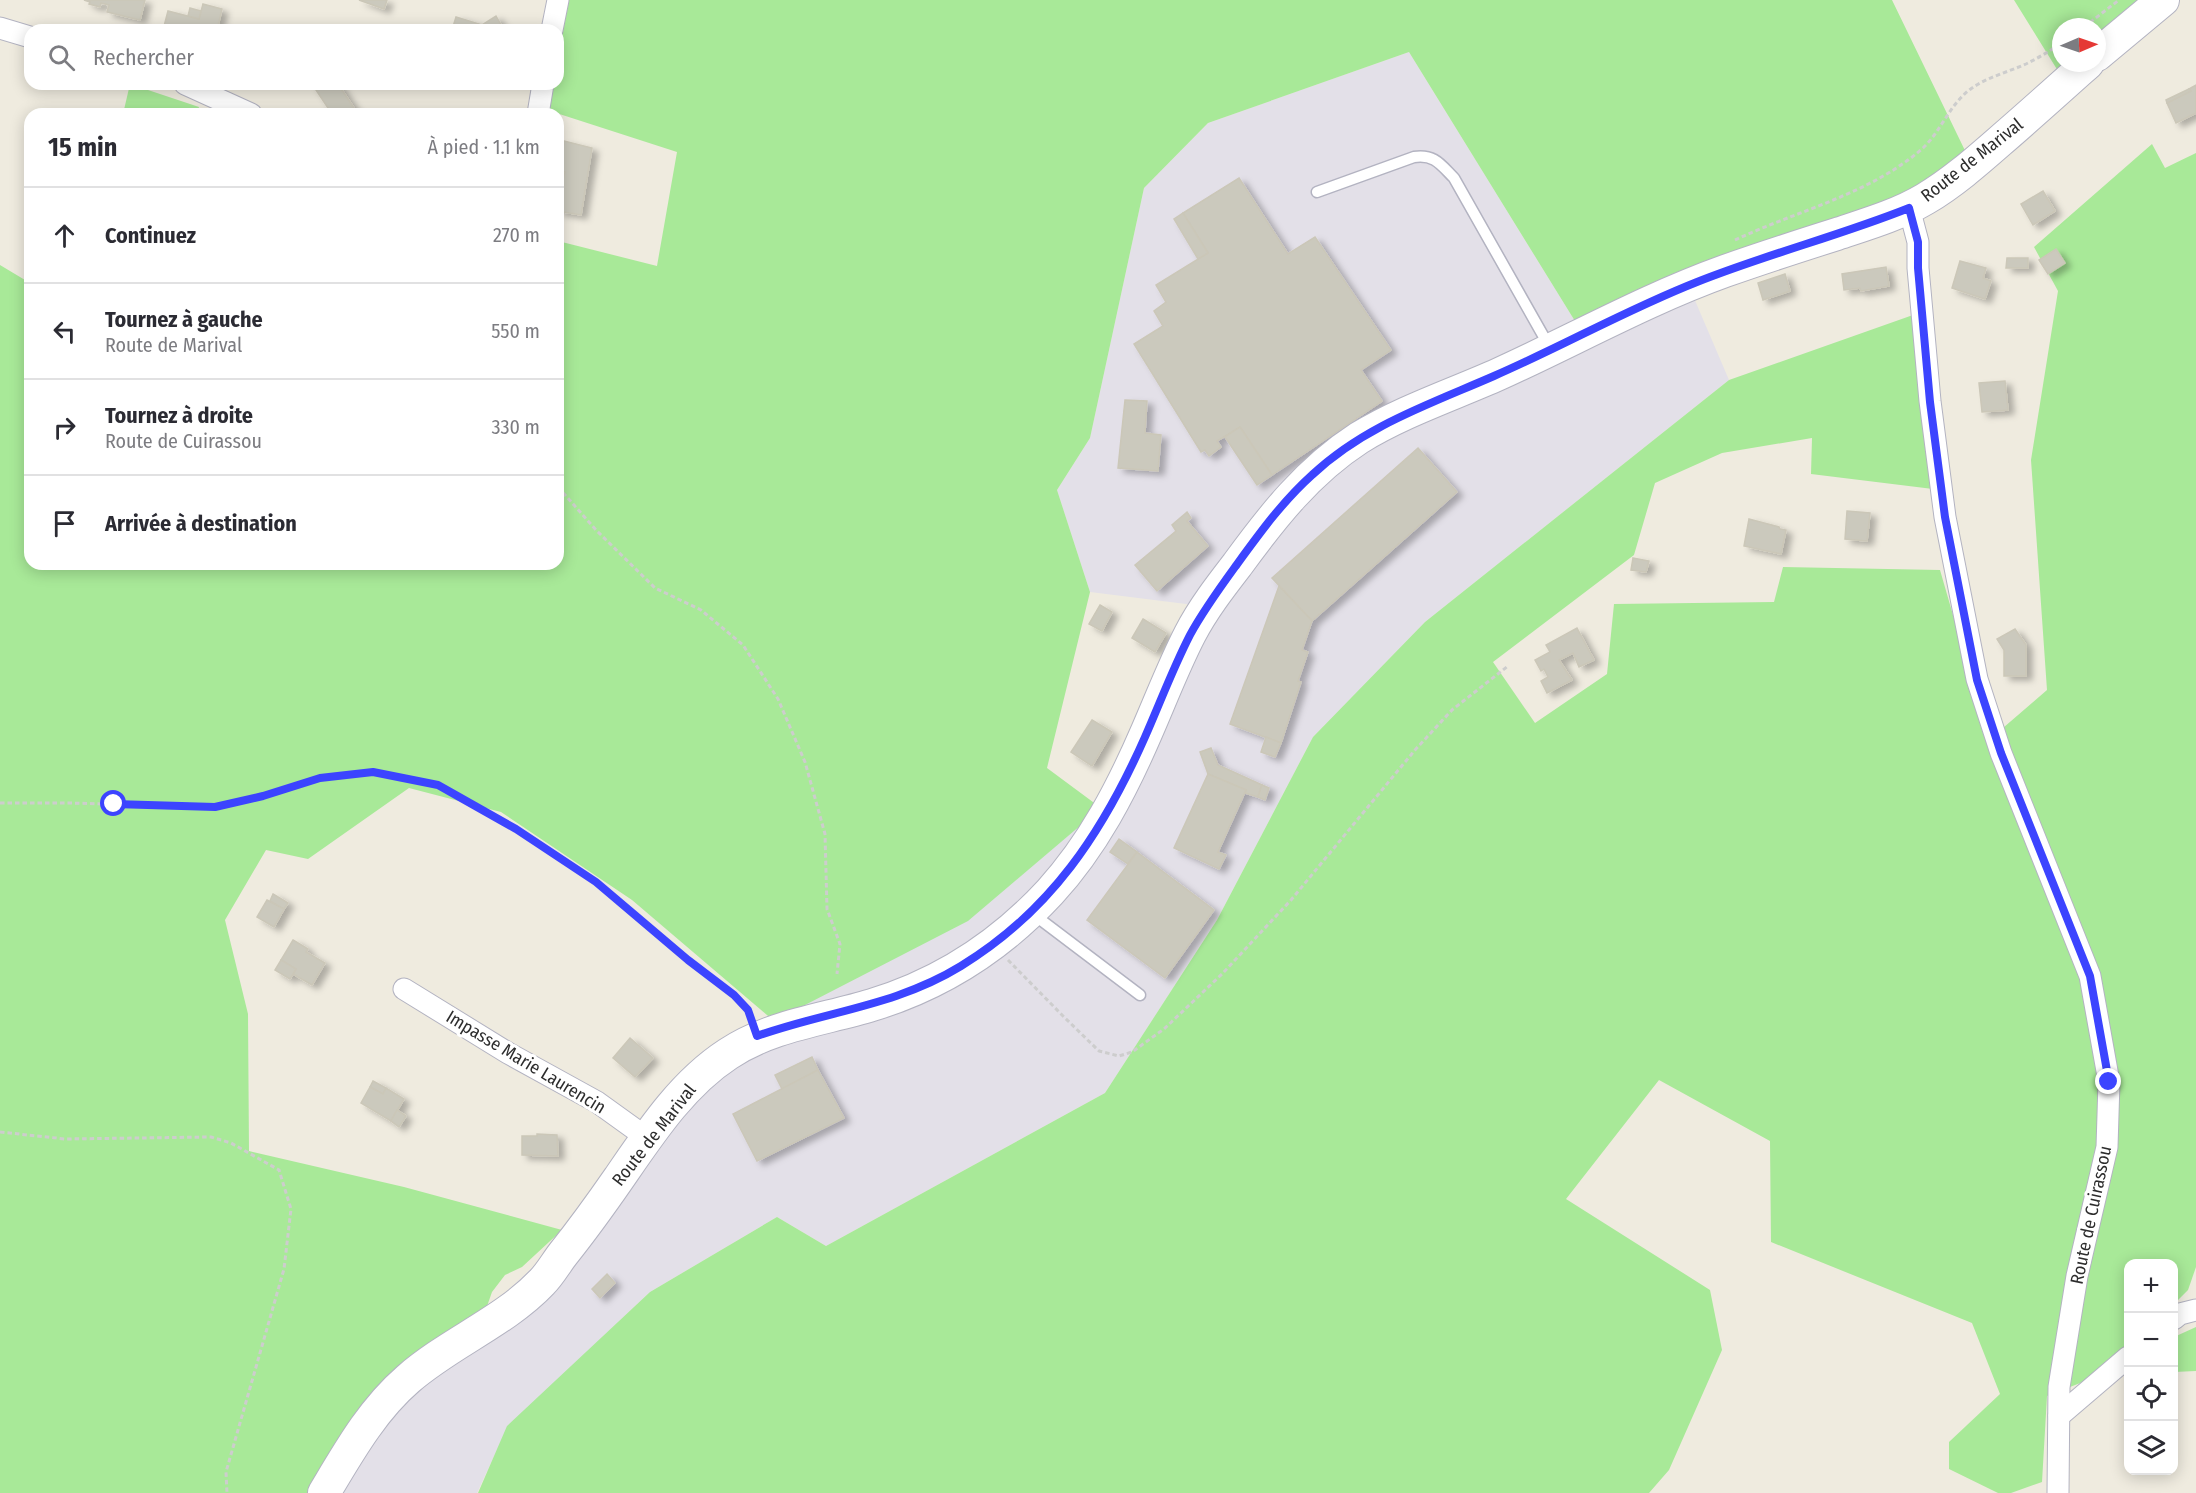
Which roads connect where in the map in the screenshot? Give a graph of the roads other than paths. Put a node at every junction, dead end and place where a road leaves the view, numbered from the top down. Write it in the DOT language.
graph roads {
  1 [pos="558,0"];
  2 [pos="2163,0"];
  3 [pos="553,24"];
  4 [pos="0,28"];
  5 [pos="24,35"];
  6 [pos="2106,48"];
  7 [pos="2078,72"];
  8 [pos="198,90"];
  9 [pos="542,90"];
  10 [pos="239,108"];
  11 [pos="538,108"];
  12 [pos="1317,192"];
  13 [pos="1909,208"];
  14 [pos="1550,349"];
  15 [pos="1030,912"];
  16 [pos="404,989"];
  17 [pos="1140,995"];
  18 [pos="647,1138"];
  19 [pos="2196,1310"];
  20 [pos="2178,1316"];
  21 [pos="2124,1360"];
  22 [pos="2059,1416"];
  23 [pos="324,1493"];
  24 [pos="2058,1493"];
  1 -- 3 [label="street"];
  2 -- 6 [label="main road"];
  4 -- 5 [label="street"];
  7 -- 13 [label="main road, Route de Marival"];
  8 -- 10 [label="street"];
  9 -- 11 [label="street"];
  12 -- 14 [label="lane"];
  13 -- 14 [label="main road, Route de Marival"];
  13 -- 22 [label="street, Route de Cuirassou"];
  14 -- 15 [label="main road, Route de Marival"];
  15 -- 17 [label="lane"];
  15 -- 18 [label="main road, Route de Marival"];
  16 -- 18 [label="street, Impasse Marie Laurencin"];
  18 -- 23 [label="main road, Route de Marival"];
  19 -- 20 [label="street"];
  21 -- 22 [label="street"];
  22 -- 24 [label="street, Route de Cuirassou"];
}
